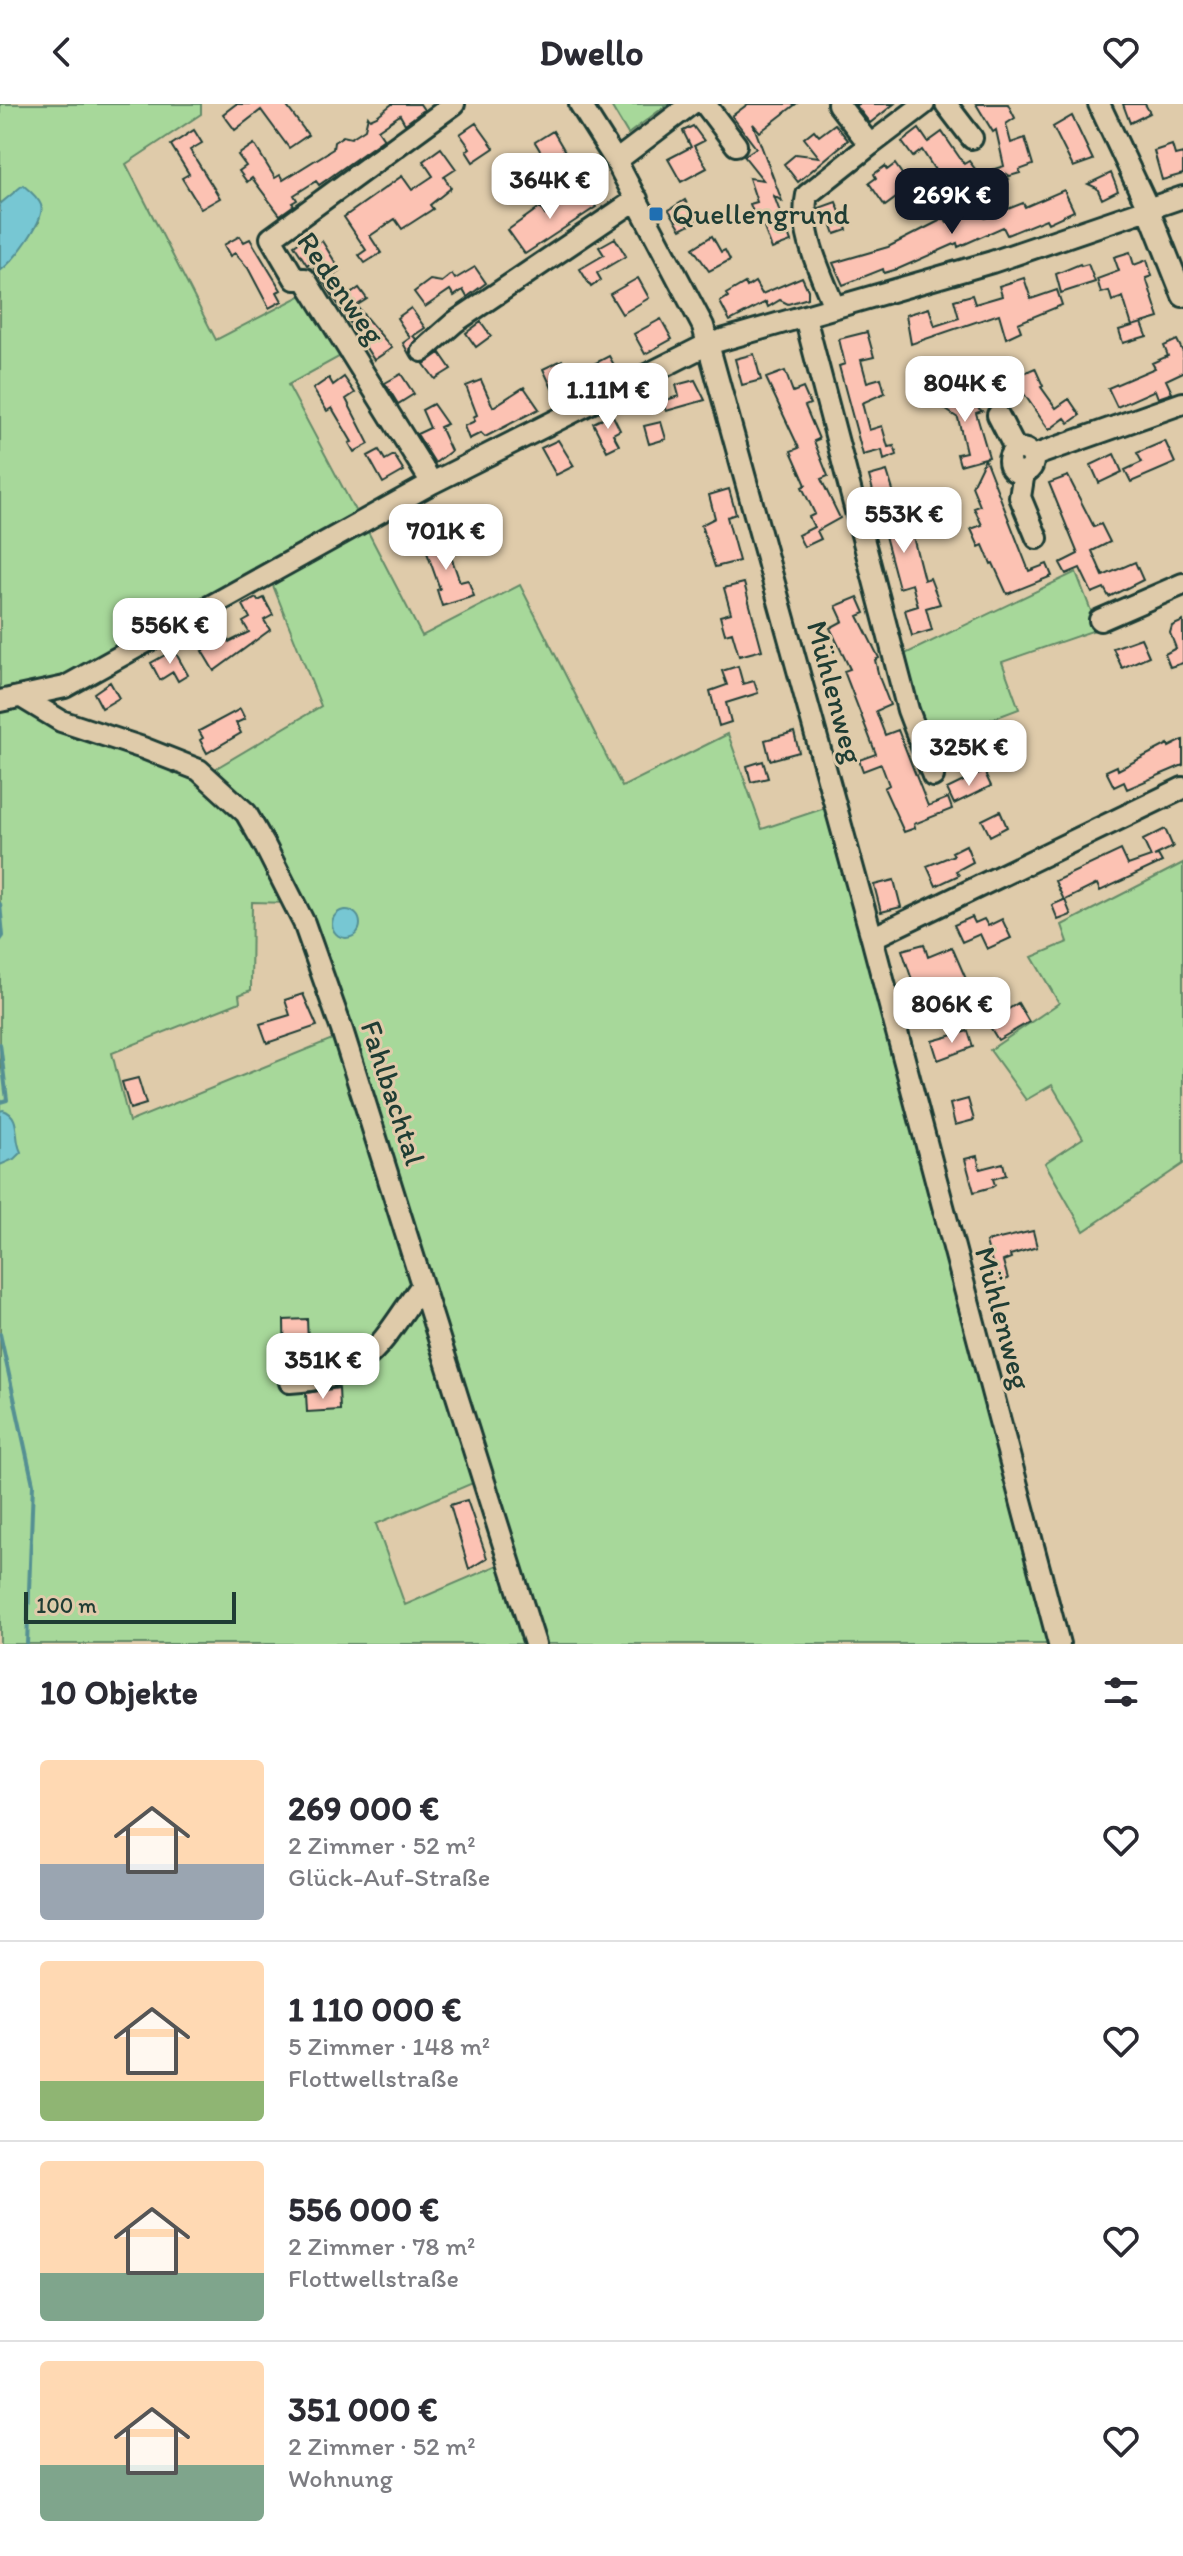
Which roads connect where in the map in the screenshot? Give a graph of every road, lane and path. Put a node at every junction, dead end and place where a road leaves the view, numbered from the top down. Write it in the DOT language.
graph roads {
  1 [pos="454,104"];
  2 [pos="580,104"];
  3 [pos="691,104"];
  4 [pos="705,104"];
  5 [pos="838,104"];
  6 [pos="924,104"];
  7 [pos="946,104"];
  8 [pos="1099,104"];
  9 [pos="972,138"];
  10 [pos="736,145"];
  11 [pos="870,145"];
  12 [pos="616,161"];
  13 [pos="1183,197"];
  14 [pos="637,199"];
  15 [pos="1148,208"];
  16 [pos="1183,296"];
  17 [pos="834,307"];
  18 [pos="805,317"];
  19 [pos="708,344"];
  20 [pos="422,351"];
  21 [pos="1183,403"];
  22 [pos="998,415"];
  23 [pos="1024,459"];
  24 [pos="432,483"];
  25 [pos="1037,538"];
  26 [pos="1183,584"];
  27 [pos="1100,620"];
  28 [pos="23,698"];
  29 [pos="0,701"];
  30 [pos="933,776"];
  31 [pos="1183,788"];
  32 [pos="872,938"];
  33 [pos="422,1285"];
  34 [pos="290,1382"];
  35 [pos="535,1644"];
  36 [pos="1059,1644"];
  1 -- 24 [label="street, Redenweg"];
  2 -- 12 [label="street, Mühlenweg"];
  3 -- 12 [label="street"];
  4 -- 10 [label="street"];
  5 -- 11 [label="street"];
  6 -- 11 [label="street"];
  7 -- 9 [label="street"];
  8 -- 15 [label="street"];
  11 -- 17 [label="street"];
  12 -- 14 [label="street, Mühlenweg"];
  13 -- 15 [label="street"];
  14 -- 19 [label="street, Mühlenweg"];
  14 -- 20 [label="street"];
  15 -- 16 [label="street"];
  15 -- 17 [label="street"];
  17 -- 18 [label="street"];
  18 -- 19 [label="street"];
  18 -- 30 [label="street"];
  19 -- 24 [label="street"];
  19 -- 32 [label="street, Mühlenweg"];
  21 -- 23 [label="street"];
  22 -- 23 [label="street"];
  23 -- 25 [label="street"];
  24 -- 28 [label="street"];
  26 -- 27 [label="street"];
  28 -- 29 [label="street"];
  28 -- 33 [label="street, Fahlbachtal"];
  31 -- 32 [label="street"];
  32 -- 36 [label="street, Mühlenweg"];
  33 -- 34 [label="street"];
  33 -- 35 [label="street, Fahlbachtal"];
}
